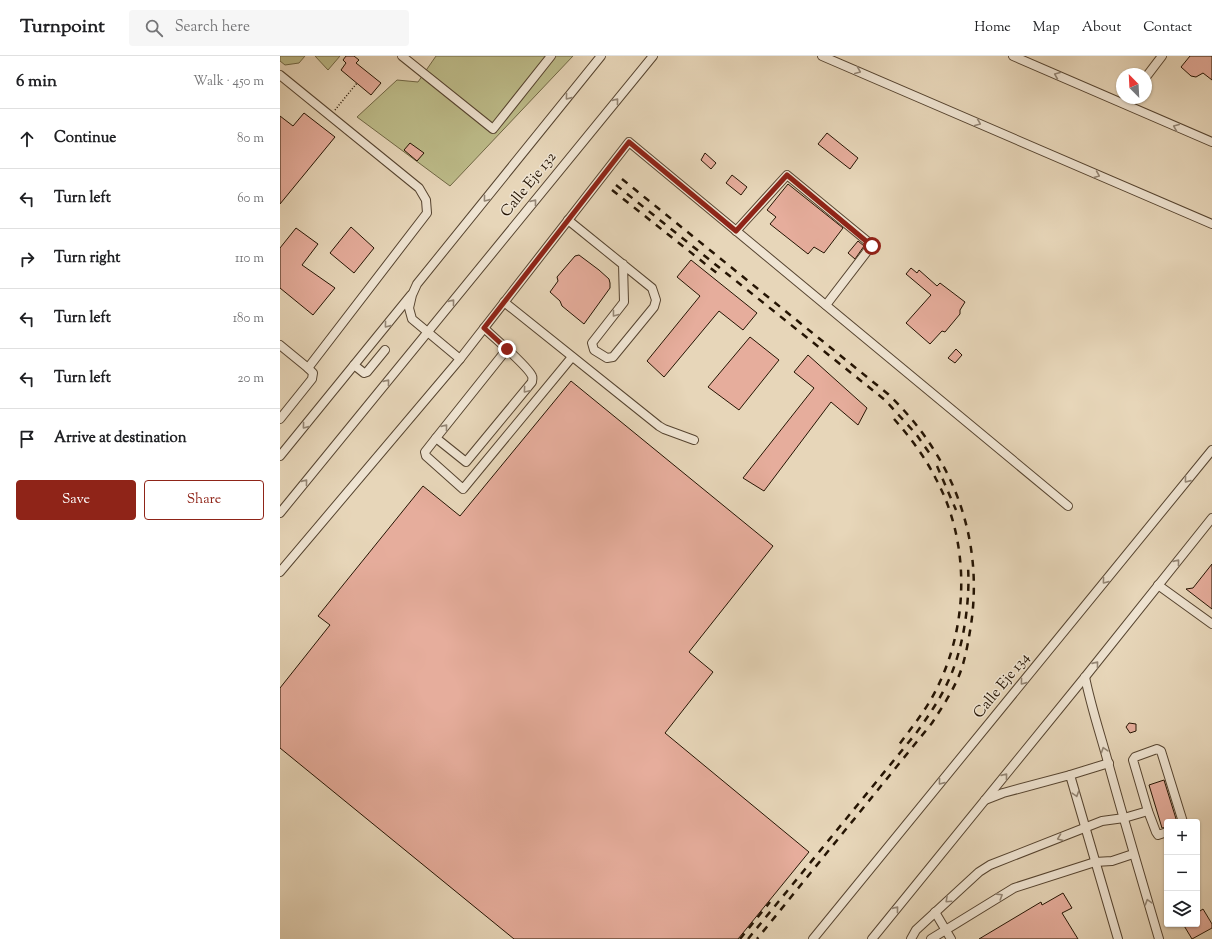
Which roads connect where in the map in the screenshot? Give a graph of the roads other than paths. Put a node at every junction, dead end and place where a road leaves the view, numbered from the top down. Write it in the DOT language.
graph roads {
  1 [pos="402,56"];
  2 [pos="551,56"];
  3 [pos="601,56"];
  4 [pos="653,56"];
  5 [pos="822,56"];
  6 [pos="1013,56"];
  7 [pos="1162,56"];
  8 [pos="1152,69"];
  9 [pos="280,75"];
  10 [pos="1116,97"];
  11 [pos="1133,104"];
  12 [pos="1212,142"];
  13 [pos="568,220"];
  14 [pos="1212,224"];
  15 [pos="736,231"];
  16 [pos="623,264"];
  17 [pos="412,295"];
  18 [pos="504,302"];
  19 [pos="826,305"];
  20 [pos="484,328"];
  21 [pos="427,333"];
  22 [pos="280,345"];
  23 [pos="507,349"];
  24 [pos="384,350"];
  25 [pos="572,357"];
  26 [pos="460,359"];
  27 [pos="354,365"];
  28 [pos="308,368"];
  29 [pos="280,419"];
  30 [pos="436,438"];
  31 [pos="694,440"];
  32 [pos="1212,450"];
  33 [pos="280,456"];
  34 [pos="1068,506"];
  35 [pos="280,513"];
  36 [pos="1212,518"];
  37 [pos="280,572"];
  38 [pos="1158,585"];
  39 [pos="1212,624"];
  40 [pos="1085,677"];
  41 [pos="1109,763"];
  42 [pos="1070,775"];
  43 [pos="985,801"];
  44 [pos="1148,811"];
  45 [pos="1124,818"];
  46 [pos="1182,819"];
  47 [pos="1086,828"];
  48 [pos="1164,833"];
  49 [pos="1134,854"];
  50 [pos="1095,862"];
  51 [pos="935,912"];
  52 [pos="946,930"];
  53 [pos="813,939"];
  54 [pos="872,939"];
  55 [pos="911,939"];
  56 [pos="931,939"];
  57 [pos="952,939"];
  58 [pos="1118,939"];
  59 [pos="1159,939"];
  1 -- 2 [label="street"];
  3 -- 17 [label="street, Calle Eje 132, one-way"];
  21 -- 4 [label="street, Calle Eje 132, one-way"];
  5 -- 14 [label="street, one-way"];
  10 -- 6 [label="street, one-way"];
  7 -- 8 [label="street"];
  9 -- 28 [label="street"];
  12 -- 11 [label="street, one-way"];
  13 -- 15 [label="street"];
  13 -- 16 [label="street"];
  13 -- 18 [label="street"];
  15 -- 19 [label="street"];
  15 -- 19 [label="street"];
  16 -- 16 [label="street, one-way"];
  17 -- 21 [label="street, Calle Eje 132"];
  17 -- 27 [label="street, Calle Eje 132, one-way"];
  18 -- 20 [label="street"];
  18 -- 25 [label="street"];
  19 -- 34 [label="street"];
  20 -- 23 [label="street"];
  20 -- 26 [label="street"];
  21 -- 26 [label="street"];
  35 -- 21 [label="street, Calle Eje 132, one-way"];
  22 -- 28 [label="street"];
  30 -- 23 [label="street, one-way"];
  23 -- 30 [label="street, one-way"];
  24 -- 27 [label="street"];
  25 -- 30 [label="street"];
  25 -- 31 [label="street"];
  26 -- 37 [label="street"];
  27 -- 33 [label="street, Calle Eje 132, one-way"];
  28 -- 29 [label="street"];
  32 -- 53 [label="street, Calle Eje 134, one-way"];
  38 -- 36 [label="street, one-way"];
  38 -- 39 [label="street"];
  40 -- 38 [label="street, one-way"];
  41 -- 40 [label="street, one-way"];
  43 -- 40 [label="street, one-way"];
  41 -- 42 [label="street"];
  41 -- 45 [label="street"];
  42 -- 43 [label="street"];
  42 -- 47 [label="street, one-way"];
  54 -- 43 [label="street, one-way"];
  44 -- 45 [label="street"];
  44 -- 46 [label="street"];
  44 -- 48 [label="street"];
  45 -- 47 [label="street"];
  45 -- 49 [label="street"];
  47 -- 50 [label="street"];
  47 -- 51 [label="street, one-way"];
  49 -- 50 [label="street"];
  59 -- 49 [label="street, one-way"];
  52 -- 50 [label="street, one-way"];
  50 -- 58 [label="street"];
  51 -- 52 [label="street"];
  51 -- 55 [label="street"];
  52 -- 56 [label="street"];
  52 -- 57 [label="street"];
}
